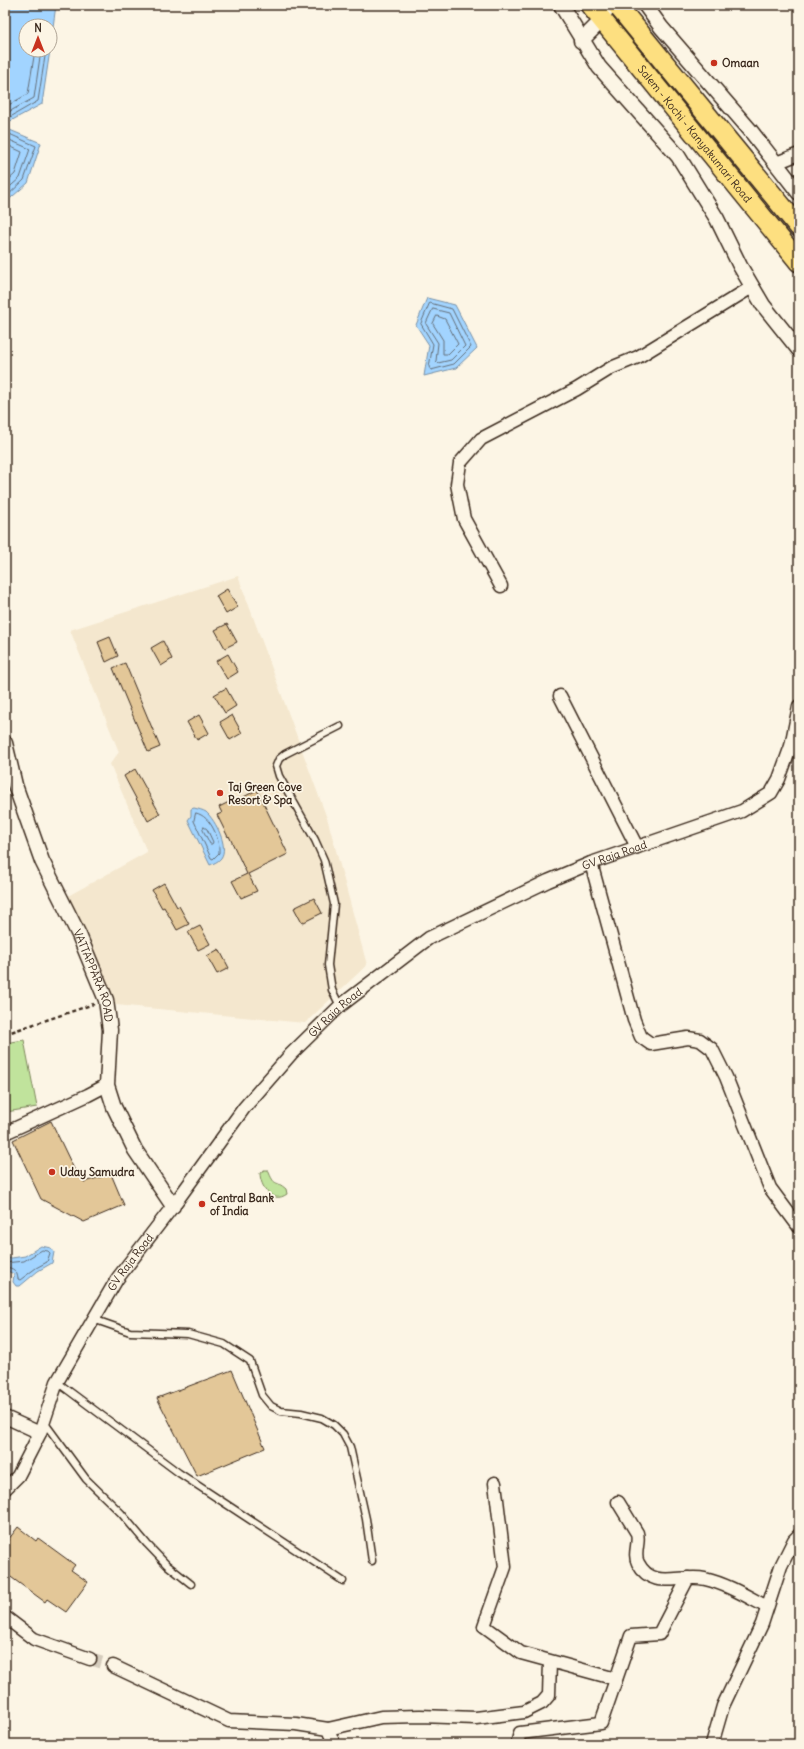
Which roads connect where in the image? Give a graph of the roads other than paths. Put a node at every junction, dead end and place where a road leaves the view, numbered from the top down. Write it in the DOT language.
graph roads {
  1 [pos="561,5"];
  2 [pos="590,5"];
  3 [pos="617,5"];
  4 [pos="645,5"];
  5 [pos="605,13"];
  6 [pos="581,40"];
  7 [pos="799,154"];
  8 [pos="776,163"];
  9 [pos="799,193"];
  10 [pos="799,226"];
  11 [pos="799,262"];
  12 [pos="752,287"];
  13 [pos="799,350"];
  14 [pos="501,586"];
  15 [pos="560,696"];
  16 [pos="799,706"];
  17 [pos="340,726"];
  18 [pos="5,743"];
  19 [pos="637,847"];
  20 [pos="591,863"];
  21 [pos="340,1006"];
  22 [pos="107,1085"];
  23 [pos="5,1133"];
  24 [pos="173,1206"];
  25 [pos="799,1227"];
  26 [pos="93,1319"];
  27 [pos="56,1382"];
  28 [pos="5,1417"];
  29 [pos="42,1428"];
  30 [pos="495,1483"];
  31 [pos="5,1489"];
  32 [pos="618,1502"];
  33 [pos="799,1536"];
  34 [pos="372,1561"];
  35 [pos="688,1578"];
  36 [pos="343,1580"];
  37 [pos="191,1584"];
  38 [pos="767,1607"];
  39 [pos="5,1617"];
  40 [pos="90,1659"];
  41 [pos="550,1662"];
  42 [pos="113,1666"];
  43 [pos="616,1679"];
  44 [pos="328,1729"];
  45 [pos="334,1744"];
  46 [pos="517,1744"];
  47 [pos="712,1744"];
  1 -- 6 [label="street"];
  2 -- 5 [label="highway, Salem - Kochi - Kanyakumari Road"];
  3 -- 10 [label="highway, Salem - Kochi - Kanyakumari Road"];
  4 -- 8 [label="street"];
  5 -- 6 [label="street"];
  5 -- 11 [label="highway, Salem - Kochi - Kanyakumari Road"];
  6 -- 12 [label="street"];
  7 -- 8 [label="street"];
  8 -- 9 [label="street"];
  12 -- 13 [label="street"];
  12 -- 14 [label="street"];
  15 -- 19 [label="street"];
  16 -- 19 [label="street, GV Raja Road"];
  17 -- 21 [label="lane"];
  18 -- 22 [label="street, VATTAPPARA ROAD"];
  19 -- 20 [label="street, GV Raja Road"];
  20 -- 21 [label="street, GV Raja Road"];
  20 -- 25 [label="street"];
  21 -- 24 [label="street, GV Raja Road"];
  22 -- 23 [label="street"];
  22 -- 24 [label="street, VATTAPPARA ROAD"];
  24 -- 26 [label="street, GV Raja Road"];
  26 -- 27 [label="street, GV Raja Road"];
  26 -- 34 [label="lane"];
  27 -- 29 [label="street, GV Raja Road"];
  27 -- 36 [label="lane"];
  28 -- 29 [label="street"];
  29 -- 31 [label="street, GV Raja Road"];
  29 -- 37 [label="lane"];
  30 -- 41 [label="street"];
  32 -- 35 [label="street"];
  33 -- 38 [label="street"];
  35 -- 38 [label="street"];
  35 -- 43 [label="street"];
  38 -- 47 [label="street"];
  39 -- 40 [label="street"];
  41 -- 43 [label="street"];
  41 -- 44 [label="street"];
  42 -- 44 [label="street"];
  43 -- 46 [label="street"];
  44 -- 45 [label="street"];
}
